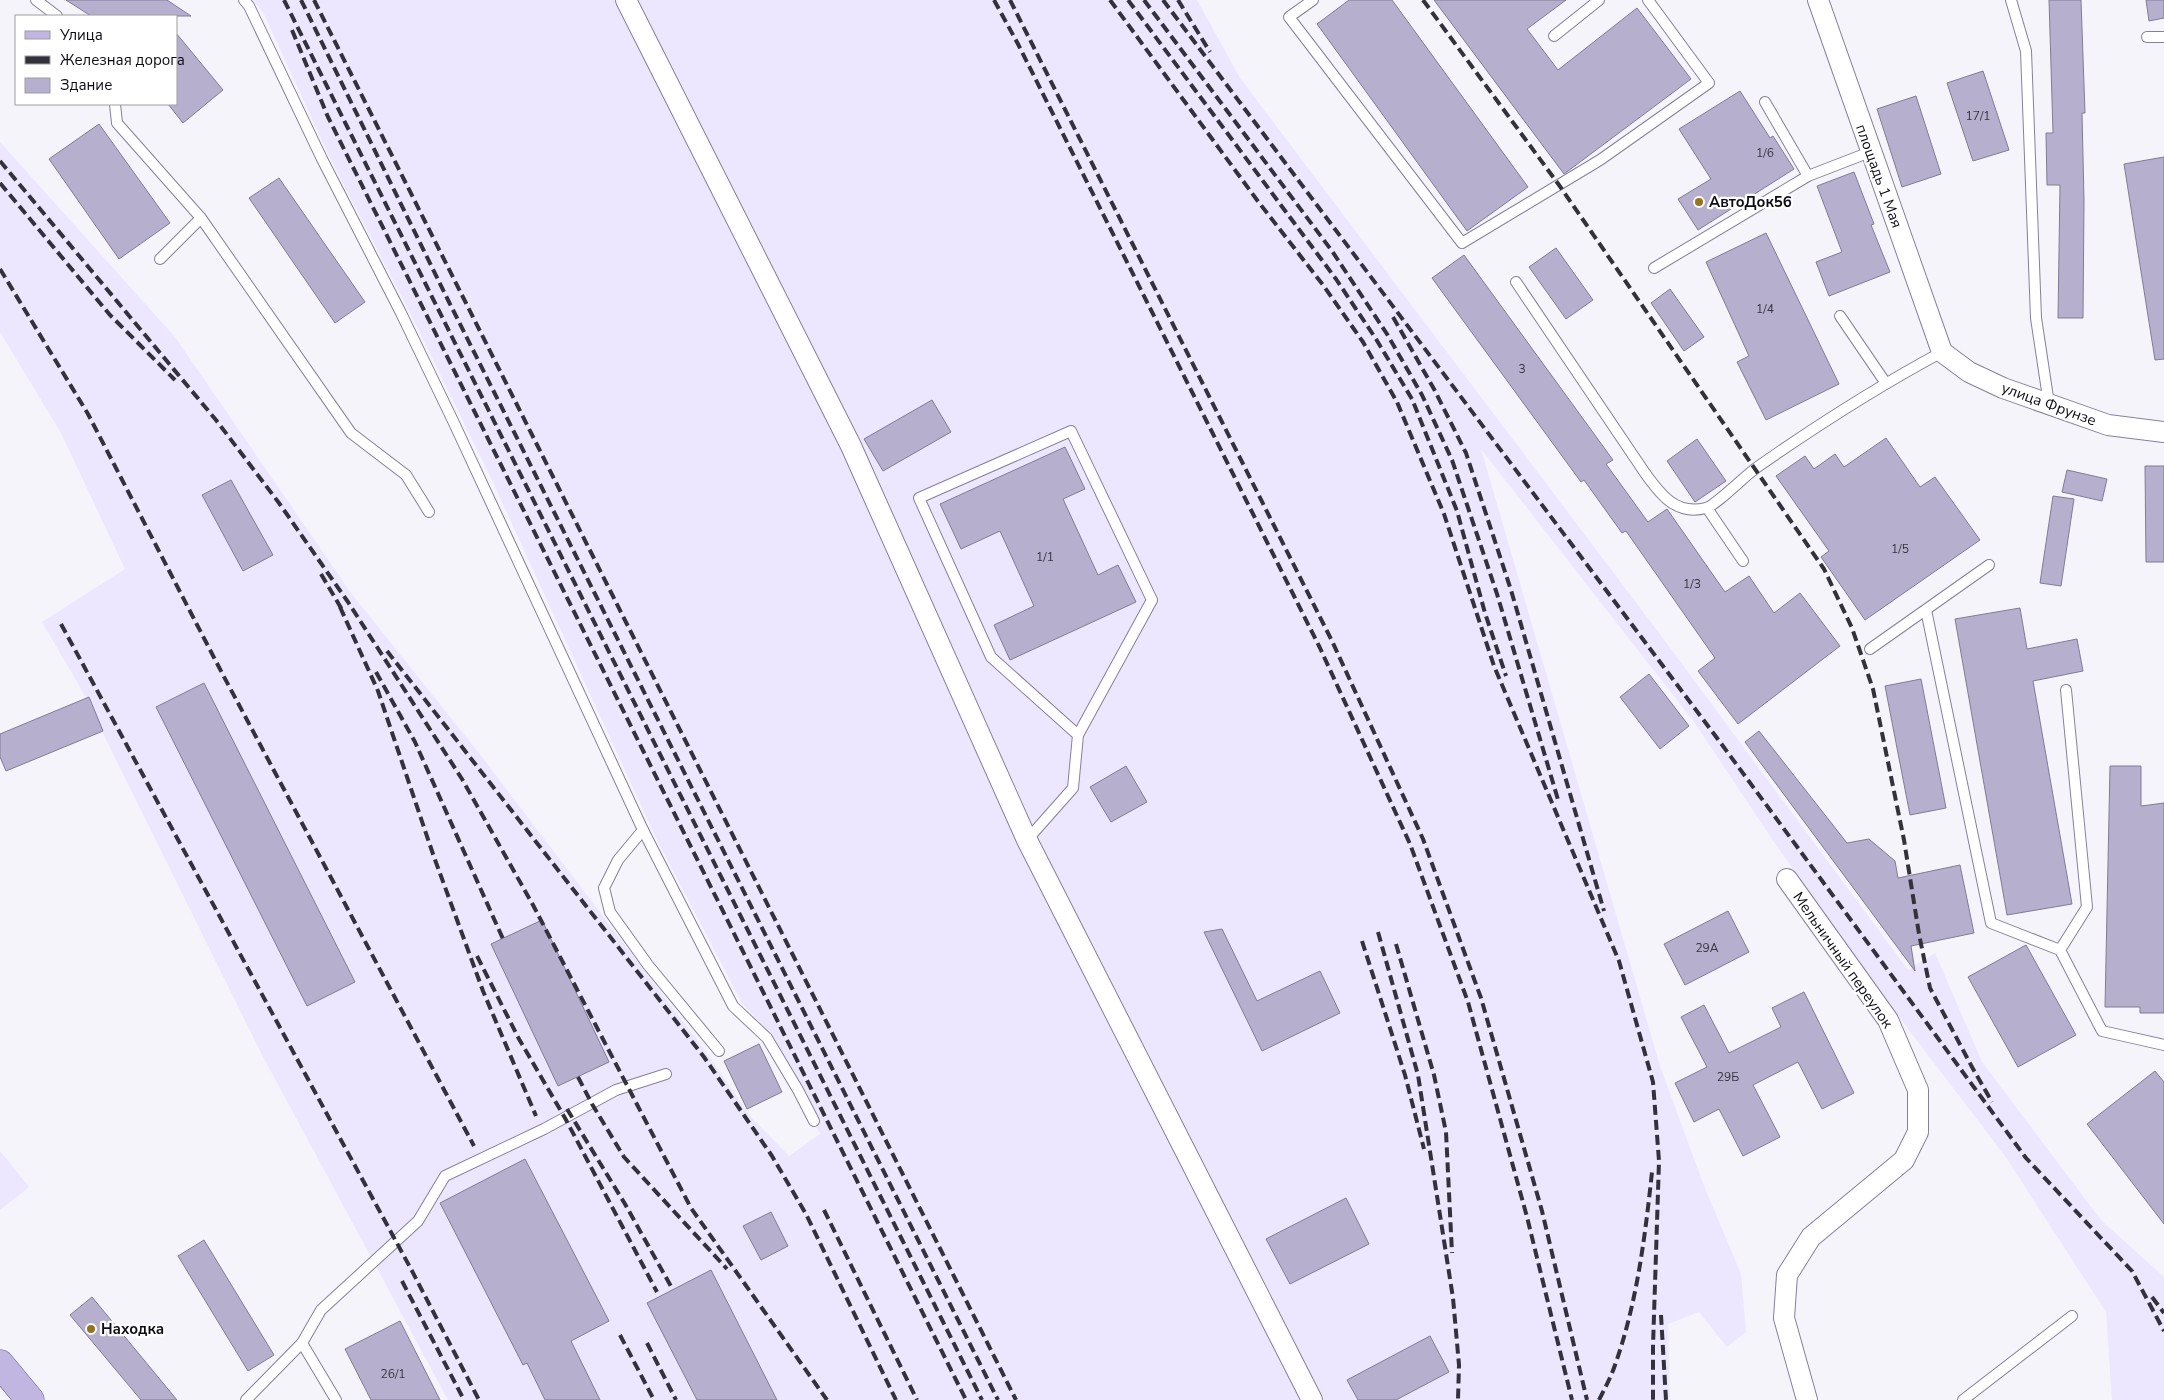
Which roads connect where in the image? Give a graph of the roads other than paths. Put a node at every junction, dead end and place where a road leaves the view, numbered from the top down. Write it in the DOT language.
graph roads {
  1 [pos="36,0"];
  2 [pos="244,0"];
  3 [pos="626,0"];
  4 [pos="1313,0"];
  5 [pos="1599,0"];
  6 [pos="1648,0"];
  7 [pos="1818,0"];
  8 [pos="2011,0"];
  9 [pos="56,15"];
  10 [pos="1554,36"];
  11 [pos="2147,37"];
  12 [pos="2164,37"];
  13 [pos="1765,102"];
  14 [pos="115,105"];
  15 [pos="1870,152"];
  16 [pos="1808,176"];
  17 [pos="201,218"];
  18 [pos="160,259"];
  19 [pos="1654,268"];
  20 [pos="1516,282"];
  21 [pos="1840,316"];
  22 [pos="1942,352"];
  23 [pos="1885,382"];
  24 [pos="2049,404"];
  25 [pos="2164,432"];
  26 [pos="1707,508"];
  27 [pos="429,512"];
  28 [pos="1743,561"];
  29 [pos="1989,565"];
  30 [pos="1926,610"];
  31 [pos="1870,649"];
  32 [pos="2066,690"];
  33 [pos="1078,735"];
  34 [pos="643,830"];
  35 [pos="1028,840"];
  36 [pos="1787,879"];
  37 [pos="2060,950"];
  38 [pos="2164,1045"];
  39 [pos="719,1051"];
  40 [pos="666,1074"];
  41 [pos="814,1121"];
  42 [pos="2072,1316"];
  43 [pos="302,1343"];
  44 [pos="0,1364"];
  45 [pos="30,1400"];
  46 [pos="246,1400"];
  47 [pos="336,1400"];
  48 [pos="1312,1400"];
  49 [pos="1807,1400"];
  50 [pos="1963,1400"];
  1 -- 9 [label="lane"];
  2 -- 34 [label="lane"];
  3 -- 35 [label="street"];
  4 -- 6 [label="lane"];
  5 -- 10 [label="lane"];
  7 -- 15 [label="street, площадь 1 Мая"];
  8 -- 24 [label="lane"];
  11 -- 12 [label="lane"];
  13 -- 16 [label="lane"];
  14 -- 17 [label="lane"];
  15 -- 16 [label="lane"];
  15 -- 22 [label="street, площадь 1 Мая"];
  16 -- 19 [label="lane"];
  17 -- 18 [label="lane"];
  17 -- 27 [label="lane"];
  20 -- 26 [label="lane"];
  21 -- 23 [label="lane"];
  22 -- 23 [label="lane"];
  22 -- 24 [label="street, улица Фрунзе"];
  23 -- 26 [label="lane"];
  24 -- 25 [label="street, улица Фрунзе"];
  26 -- 28 [label="lane"];
  29 -- 30 [label="lane"];
  30 -- 31 [label="lane"];
  30 -- 37 [label="lane"];
  32 -- 37 [label="lane"];
  33 -- 33 [label="lane"];
  33 -- 35 [label="lane"];
  34 -- 39 [label="lane"];
  34 -- 41 [label="lane"];
  35 -- 48 [label="street"];
  36 -- 49 [label="street, Мельничный переулок"];
  37 -- 38 [label="lane"];
  40 -- 43 [label="lane"];
  42 -- 50 [label="lane"];
  43 -- 46 [label="lane"];
  43 -- 47 [label="lane"];
  44 -- 45 [label="main road"];
}
